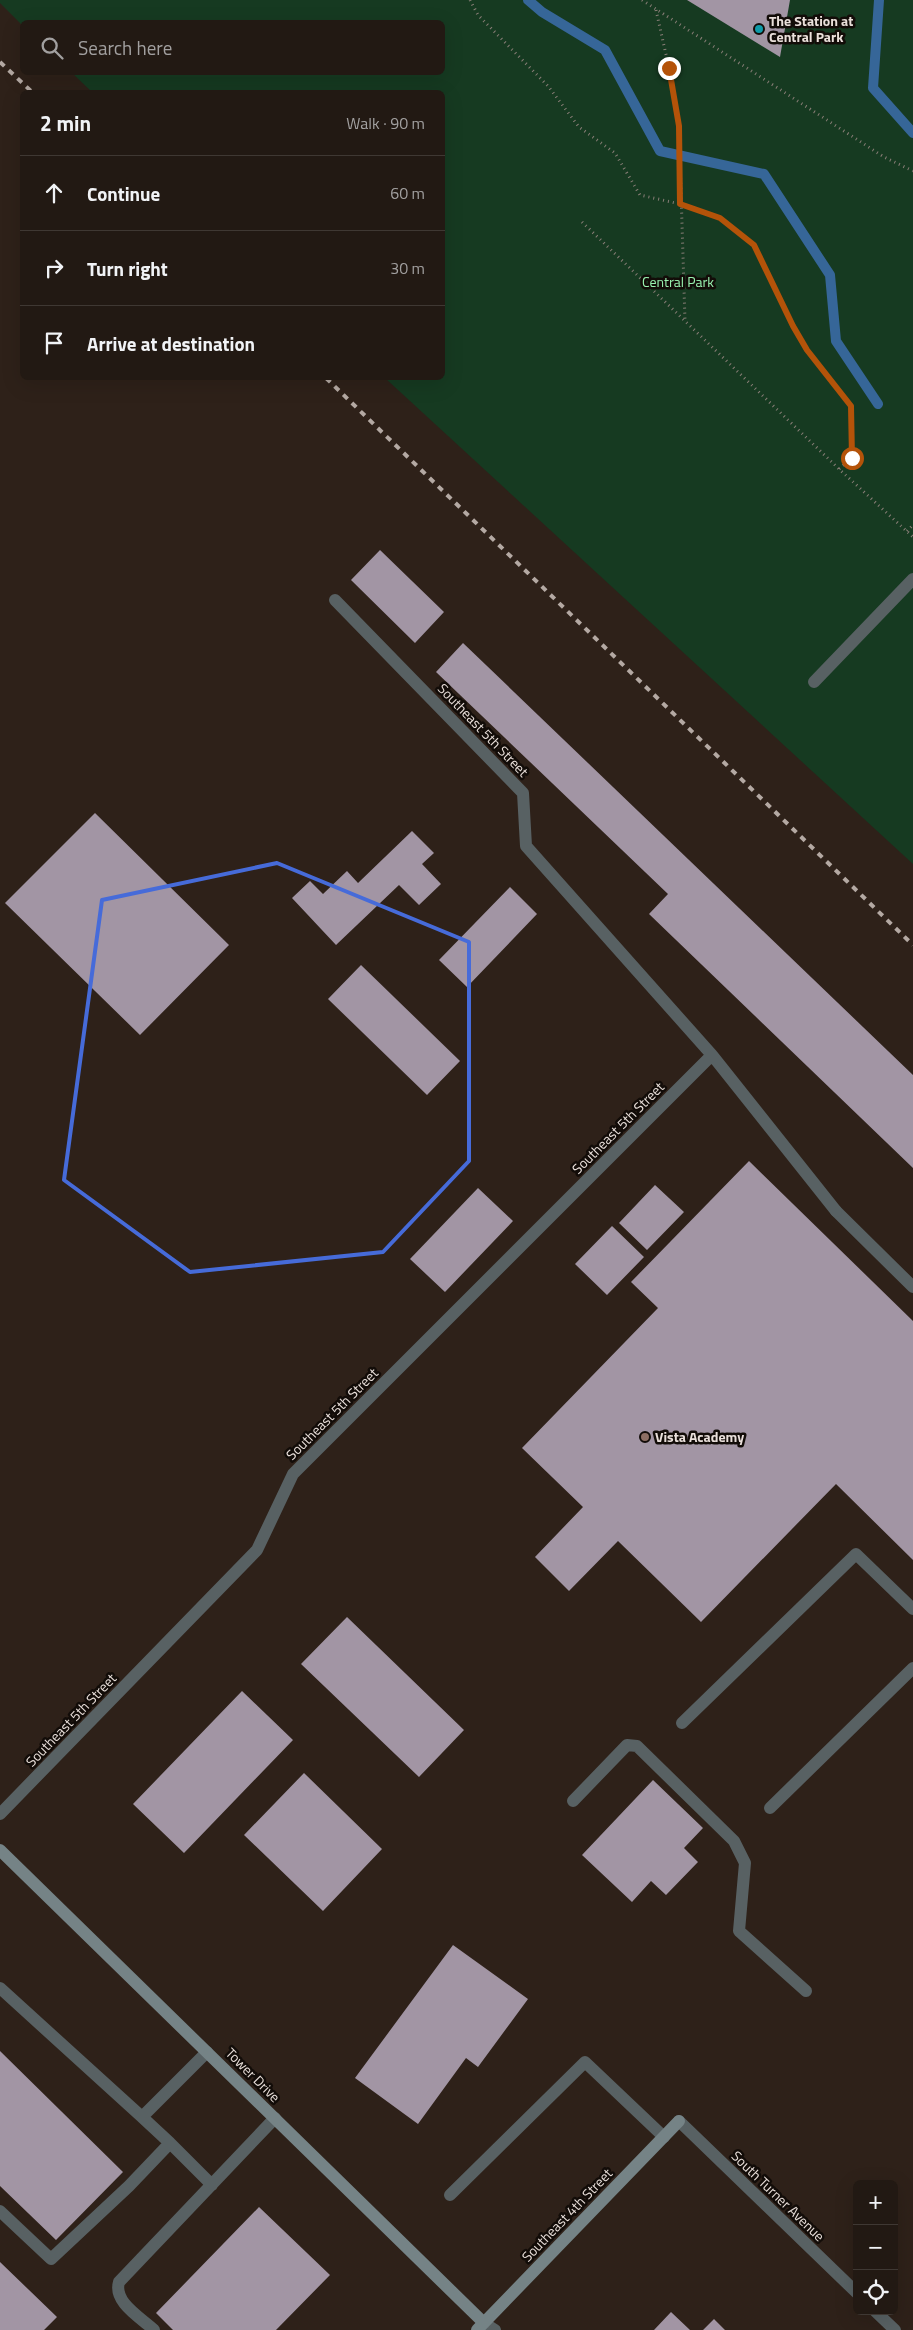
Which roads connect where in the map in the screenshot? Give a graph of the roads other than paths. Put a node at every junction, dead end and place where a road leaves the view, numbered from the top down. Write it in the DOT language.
graph roads {
  1 [pos="913,579"];
  2 [pos="334,600"];
  3 [pos="814,682"];
  4 [pos="712,1056"];
  5 [pos="913,1287"];
  6 [pos="913,1609"];
  7 [pos="913,1668"];
  8 [pos="682,1723"];
  9 [pos="573,1801"];
  10 [pos="770,1808"];
  11 [pos="0,1814"];
  12 [pos="0,1850"];
  13 [pos="0,1988"];
  14 [pos="806,1991"];
  15 [pos="207,2052"];
  16 [pos="142,2117"];
  17 [pos="275,2118"];
  18 [pos="679,2121"];
  19 [pos="664,2137"];
  20 [pos="170,2143"];
  21 [pos="212,2185"];
  22 [pos="450,2195"];
  23 [pos="0,2211"];
  24 [pos="853,2289"];
  25 [pos="879,2315"];
  26 [pos="480,2326"];
  27 [pos="154,2330"];
  28 [pos="495,2330"];
  29 [pos="895,2330"];
  1 -- 3 [label="street"];
  2 -- 4 [label="street, Southeast 5th Street"];
  4 -- 5 [label="street, Southeast 5th Street"];
  4 -- 11 [label="street, Southeast 5th Street"];
  6 -- 8 [label="street"];
  7 -- 10 [label="street"];
  9 -- 14 [label="street"];
  12 -- 15 [label="street, Tower Drive"];
  13 -- 16 [label="street"];
  15 -- 16 [label="street"];
  15 -- 17 [label="street, Tower Drive"];
  16 -- 20 [label="street"];
  17 -- 21 [label="street"];
  17 -- 26 [label="street, Tower Drive"];
  18 -- 19 [label="street, Southeast 4th Street"];
  18 -- 24 [label="street, South Turner Avenue"];
  19 -- 22 [label="street"];
  19 -- 26 [label="street, Southeast 4th Street"];
  20 -- 21 [label="street"];
  20 -- 23 [label="street"];
  21 -- 27 [label="street"];
  25 -- 29 [label="street"];
  26 -- 28 [label="street"];
}
